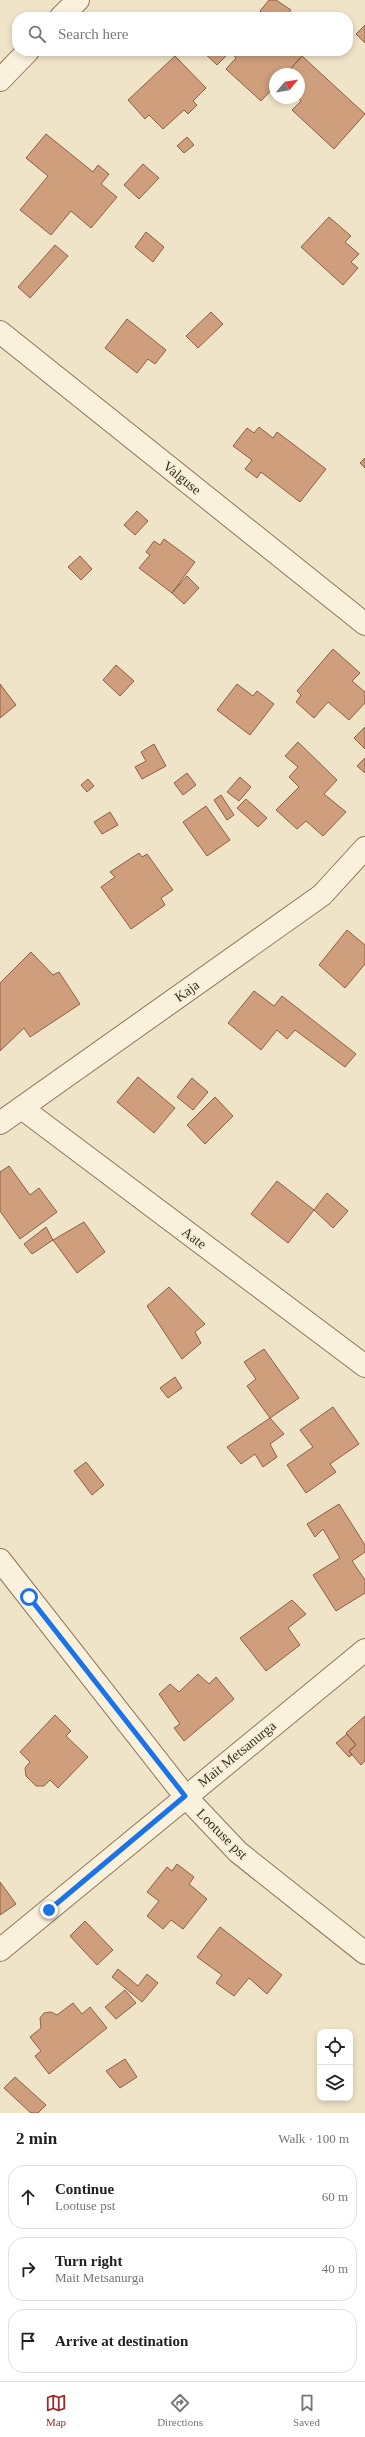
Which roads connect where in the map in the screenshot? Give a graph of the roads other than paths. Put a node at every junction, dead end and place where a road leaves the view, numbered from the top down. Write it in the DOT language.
graph roads {
  1 [pos="78,0"];
  2 [pos="66,12"];
  3 [pos="23,56"];
  4 [pos="0,80"];
  5 [pos="0,332"];
  6 [pos="365,624"];
  7 [pos="365,848"];
  8 [pos="23,1109"];
  9 [pos="0,1123"];
  10 [pos="365,1366"];
  11 [pos="0,1560"];
  12 [pos="365,1650"];
  13 [pos="185,1796"];
  14 [pos="0,1950"];
  15 [pos="365,1953"];
  1 -- 2 [label="street"];
  3 -- 4 [label="street"];
  5 -- 6 [label="street, Valguse"];
  7 -- 8 [label="street, Kaja"];
  8 -- 9 [label="street, Kaja"];
  8 -- 10 [label="street, Aate"];
  11 -- 13 [label="street, Lootuse pst"];
  12 -- 13 [label="street, Mait Metsanurga"];
  13 -- 14 [label="street, Mait Metsanurga"];
  13 -- 15 [label="street, Lootuse pst"];
}
